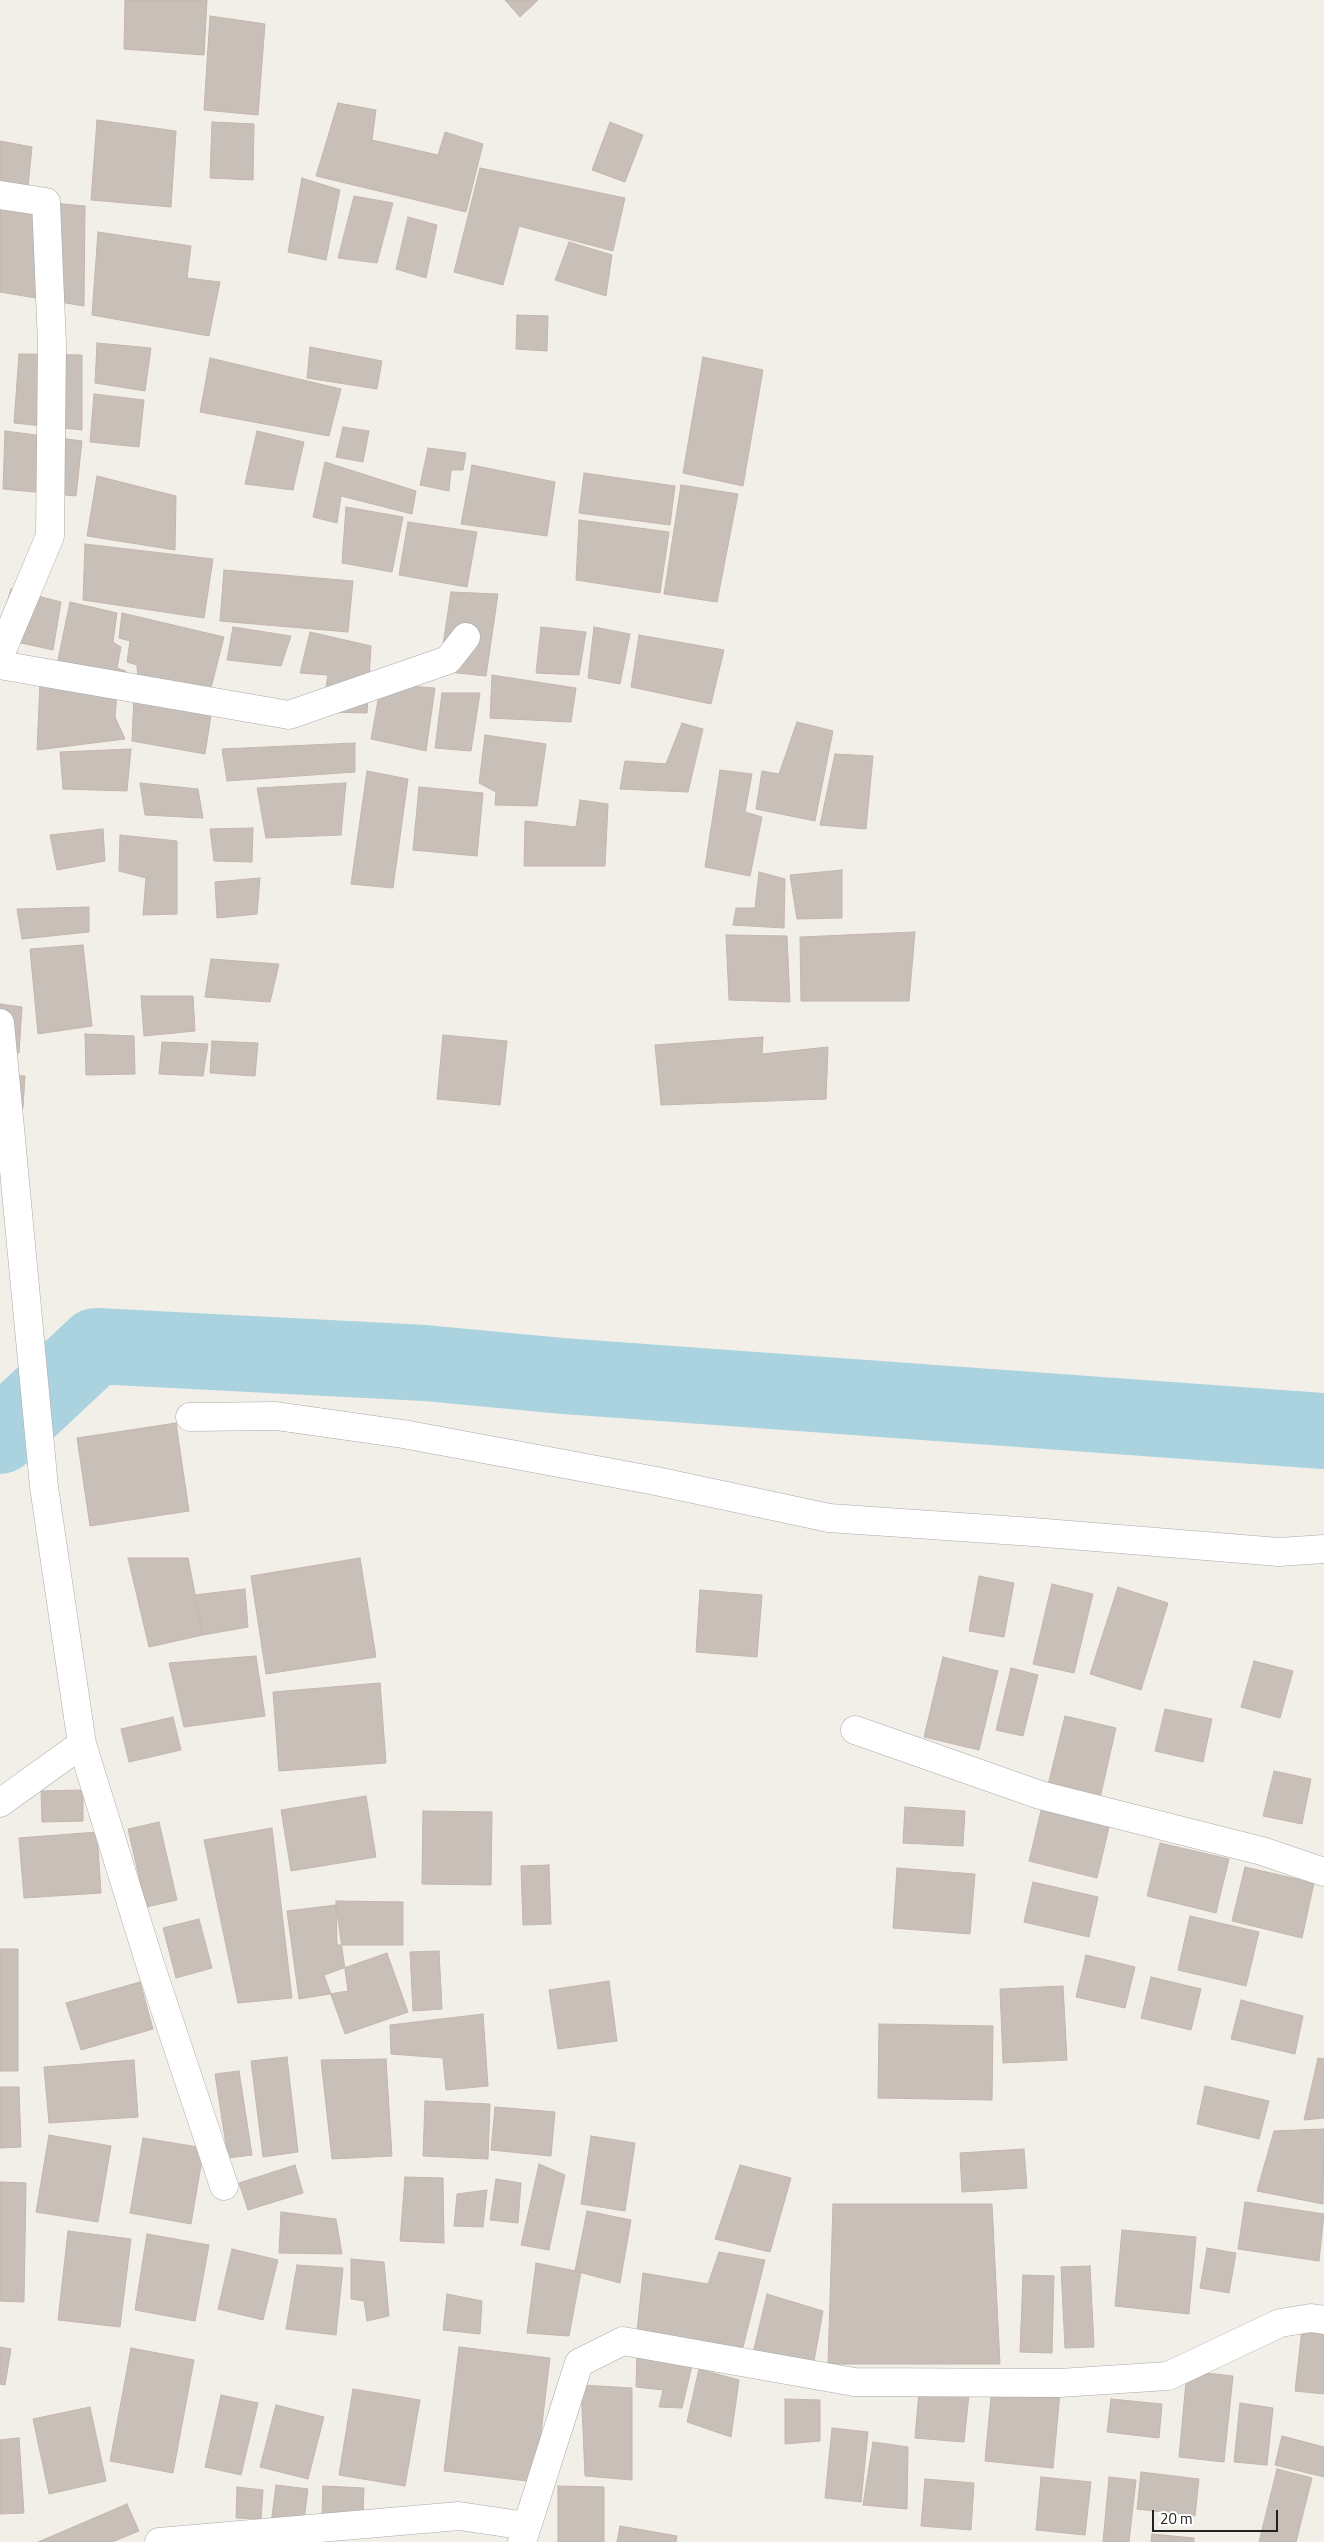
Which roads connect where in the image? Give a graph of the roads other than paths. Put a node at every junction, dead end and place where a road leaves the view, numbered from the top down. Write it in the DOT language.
graph roads {
  1 [pos="0,195"];
  2 [pos="466,637"];
  3 [pos="0,655"];
  4 [pos="0,665"];
  5 [pos="0,1023"];
  6 [pos="190,1417"];
  7 [pos="1324,1549"];
  8 [pos="855,1730"];
  9 [pos="82,1744"];
  10 [pos="0,1803"];
  11 [pos="1324,1872"];
  12 [pos="224,2186"];
  13 [pos="1324,2320"];
  14 [pos="525,2534"];
  15 [pos="158,2542"];
  1 -- 3 [label="street"];
  2 -- 4 [label="street"];
  5 -- 9 [label="street"];
  6 -- 7 [label="street"];
  8 -- 11 [label="street"];
  9 -- 10 [label="street"];
  9 -- 12 [label="street"];
  13 -- 14 [label="street"];
  14 -- 15 [label="street"];
}
